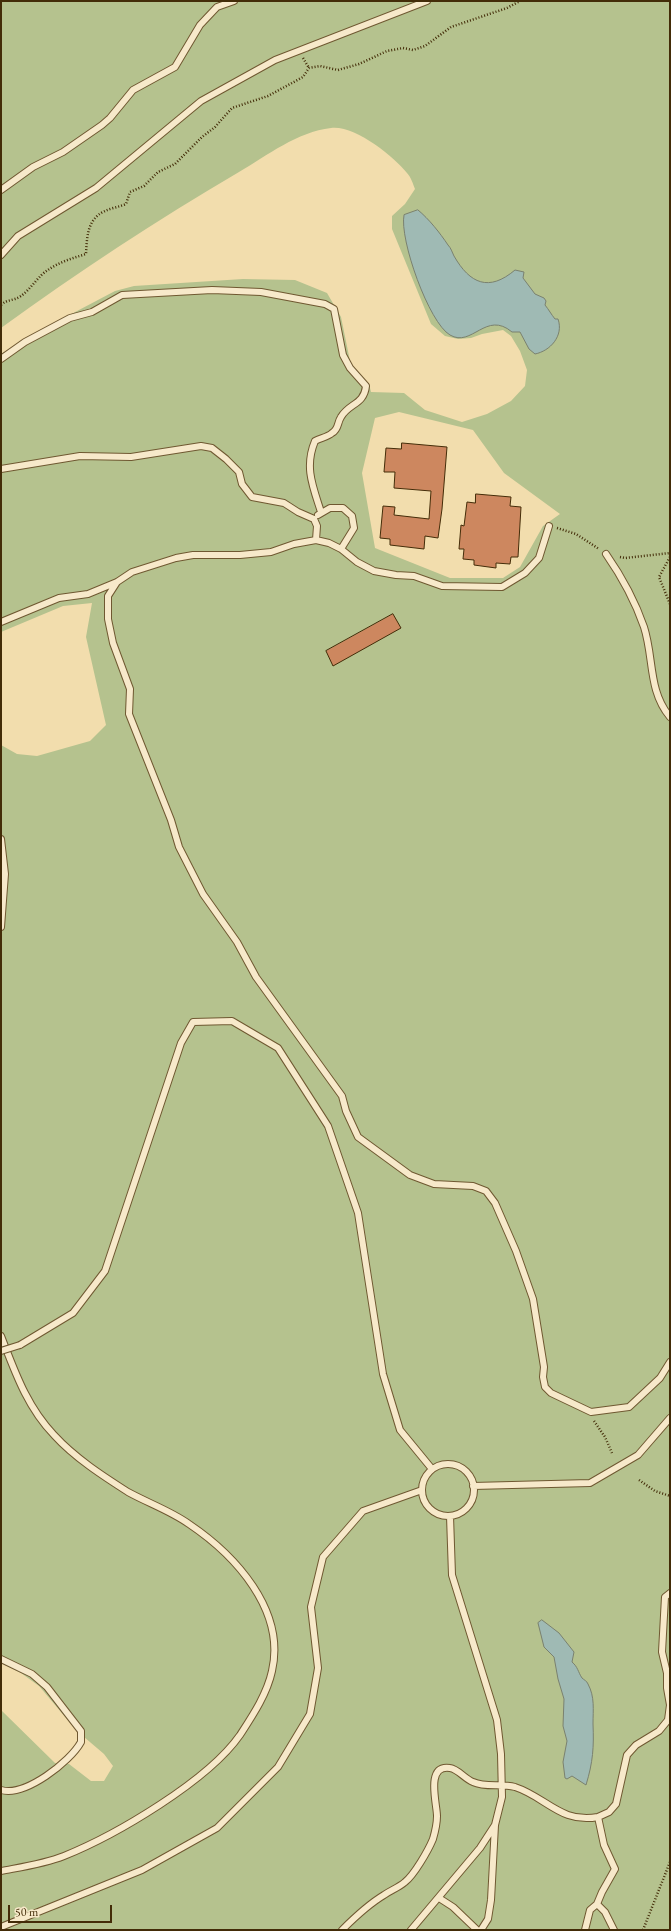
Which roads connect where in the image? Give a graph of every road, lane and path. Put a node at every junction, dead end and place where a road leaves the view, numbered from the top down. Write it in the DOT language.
graph roads {
  1 [pos="234,1"];
  2 [pos="427,1"];
  3 [pos="520,1"];
  4 [pos="1,190"];
  5 [pos="1,254"];
  6 [pos="1,305"];
  7 [pos="1,359"];
  8 [pos="1,469"];
  9 [pos="321,512"];
  10 [pos="314,519"];
  11 [pos="549,526"];
  12 [pos="316,540"];
  13 [pos="341,549"];
  14 [pos="606,554"];
  15 [pos="670,557"];
  16 [pos="116,582"];
  17 [pos="670,604"];
  18 [pos="1,622"];
  19 [pos="670,717"];
  20 [pos="1,839"];
  21 [pos="1,863"];
  22 [pos="5,874"];
  23 [pos="1,927"];
  24 [pos="1,1336"];
  25 [pos="1,1351"];
  26 [pos="670,1362"];
  27 [pos="591,1412"];
  28 [pos="670,1418"];
  29 [pos="612,1453"];
  30 [pos="432,1469"];
  31 [pos="639,1480"];
  32 [pos="473,1486"];
  33 [pos="422,1490"];
  34 [pos="670,1496"];
  35 [pos="450,1516"];
  36 [pos="670,1593"];
  37 [pos="1,1659"];
  38 [pos="502,1786"];
  39 [pos="1,1790"];
  40 [pos="598,1817"];
  41 [pos="495,1825"];
  42 [pos="670,1862"];
  43 [pos="1,1871"];
  44 [pos="439,1898"];
  45 [pos="597,1904"];
  46 [pos="1,1927"];
  47 [pos="342,1930"];
  48 [pos="411,1930"];
  49 [pos="478,1930"];
  50 [pos="481,1930"];
  51 [pos="585,1930"];
  52 [pos="614,1930"];
  53 [pos="643,1930"];
  1 -- 4 [label="lane"];
  2 -- 5 [label="lane"];
  3 -- 6 [label="path"];
  7 -- 9 [label="lane"];
  8 -- 10 [label="lane"];
  9 -- 10 [label="lane"];
  9 -- 13 [label="lane"];
  10 -- 12 [label="lane"];
  11 -- 13 [label="lane"];
  12 -- 13 [label="lane"];
  12 -- 16 [label="lane"];
  14 -- 19 [label="lane"];
  15 -- 17 [label="path"];
  16 -- 18 [label="lane"];
  16 -- 27 [label="lane"];
  20 -- 22 [label="lane"];
  21 -- 22 [label="lane"];
  22 -- 23 [label="lane"];
  24 -- 43 [label="lane"];
  25 -- 30 [label="lane, bridge"];
  26 -- 27 [label="lane"];
  27 -- 29 [label="path"];
  28 -- 32 [label="lane"];
  30 -- 32 [label="lane"];
  30 -- 33 [label="lane"];
  31 -- 34 [label="path"];
  32 -- 35 [label="lane"];
  33 -- 35 [label="lane"];
  33 -- 46 [label="lane"];
  35 -- 38 [label="lane"];
  36 -- 40 [label="lane"];
  37 -- 39 [label="lane"];
  38 -- 40 [label="lane"];
  38 -- 41 [label="lane"];
  38 -- 47 [label="lane"];
  40 -- 45 [label="lane"];
  41 -- 44 [label="lane"];
  41 -- 50 [label="lane"];
  42 -- 53 [label="path"];
  44 -- 48 [label="lane"];
  44 -- 49 [label="lane"];
  45 -- 51 [label="lane"];
  45 -- 52 [label="lane"];
}
